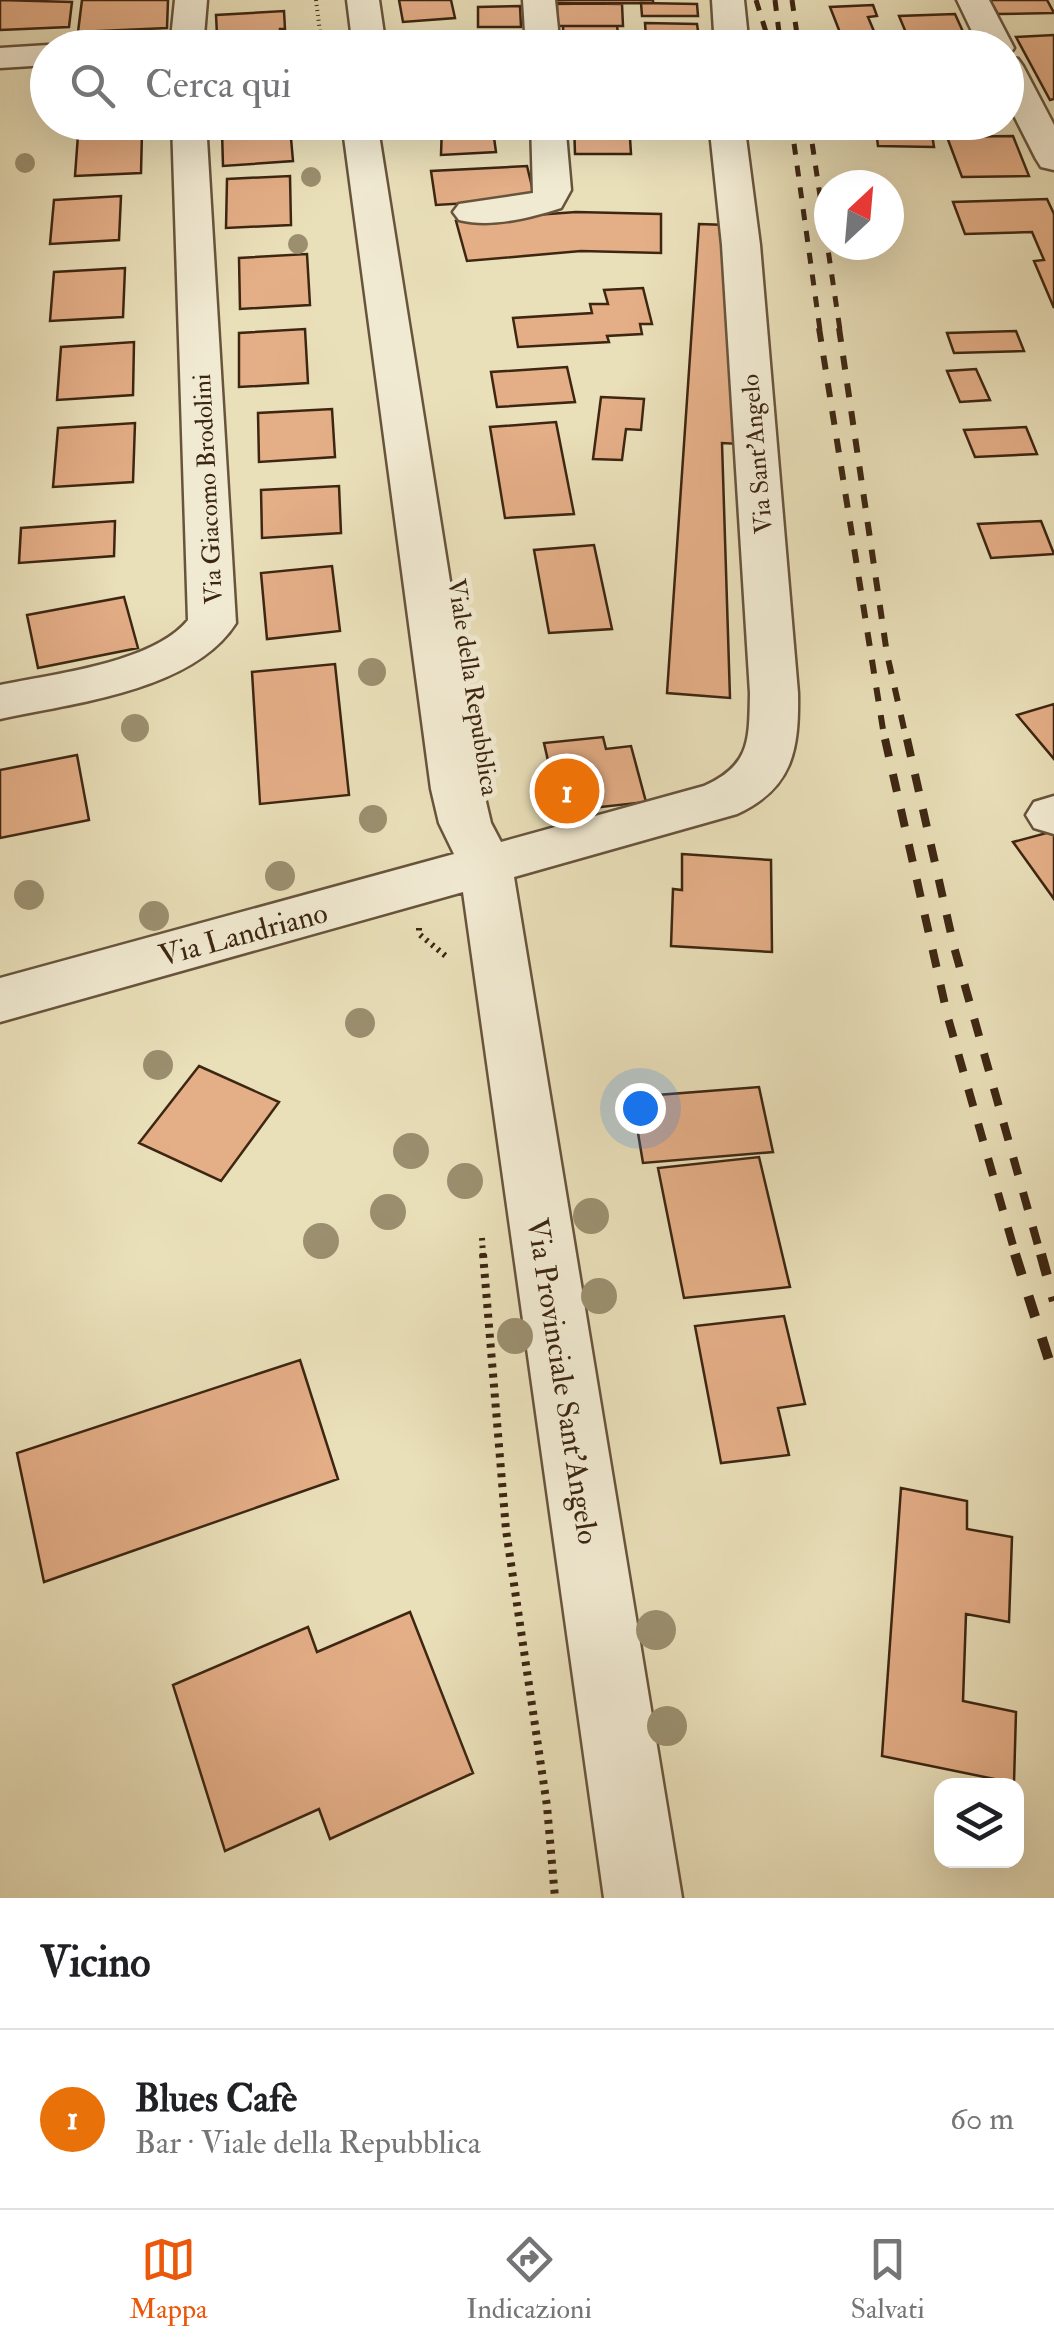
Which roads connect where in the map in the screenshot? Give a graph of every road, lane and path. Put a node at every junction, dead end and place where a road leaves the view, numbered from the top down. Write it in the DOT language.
graph roads {
  1 [pos="191,0"];
  2 [pos="316,0"];
  3 [pos="342,0"];
  4 [pos="363,0"];
  5 [pos="540,0"];
  6 [pos="728,0"];
  7 [pos="973,0"];
  8 [pos="188,30"];
  9 [pos="320,30"];
  10 [pos="346,30"];
  11 [pos="367,30"];
  12 [pos="542,30"];
  13 [pos="730,30"];
  14 [pos="988,30"];
  15 [pos="30,57"];
  16 [pos="0,58"];
  17 [pos="1024,101"];
  18 [pos="190,140"];
  19 [pos="362,140"];
  20 [pos="385,140"];
  21 [pos="549,140"];
  22 [pos="728,140"];
  23 [pos="1054,160"];
  24 [pos="472,212"];
  25 [pos="0,702"];
  26 [pos="756,782"];
  27 [pos="485,863"];
  28 [pos="422,886"];
  29 [pos="459,967"];
  30 [pos="0,1000"];
  31 [pos="480,1219"];
  32 [pos="555,1898"];
  33 [pos="643,1898"];
  1 -- 8 [label="street"];
  2 -- 9 [label="path"];
  3 -- 10 [label="street"];
  4 -- 11 [label="street"];
  5 -- 12 [label="street"];
  6 -- 13 [label="street"];
  7 -- 14 [label="street"];
  15 -- 16 [label="street"];
  17 -- 23 [label="street"];
  18 -- 25 [label="street, Via Giacomo Brodolini"];
  19 -- 27 [label="street, Viale della Repubblica"];
  20 -- 27 [label="street, Viale della Repubblica"];
  21 -- 24 [label="street"];
  22 -- 26 [label="street, Via Sant'Angelo"];
  26 -- 27 [label="street, Via Landriano"];
  27 -- 28 [label="street, Via Landriano"];
  27 -- 33 [label="street, Via Provinciale Sant'Angelo"];
  28 -- 29 [label="path"];
  28 -- 30 [label="street, Via Landriano"];
  31 -- 32 [label="path"];
}
